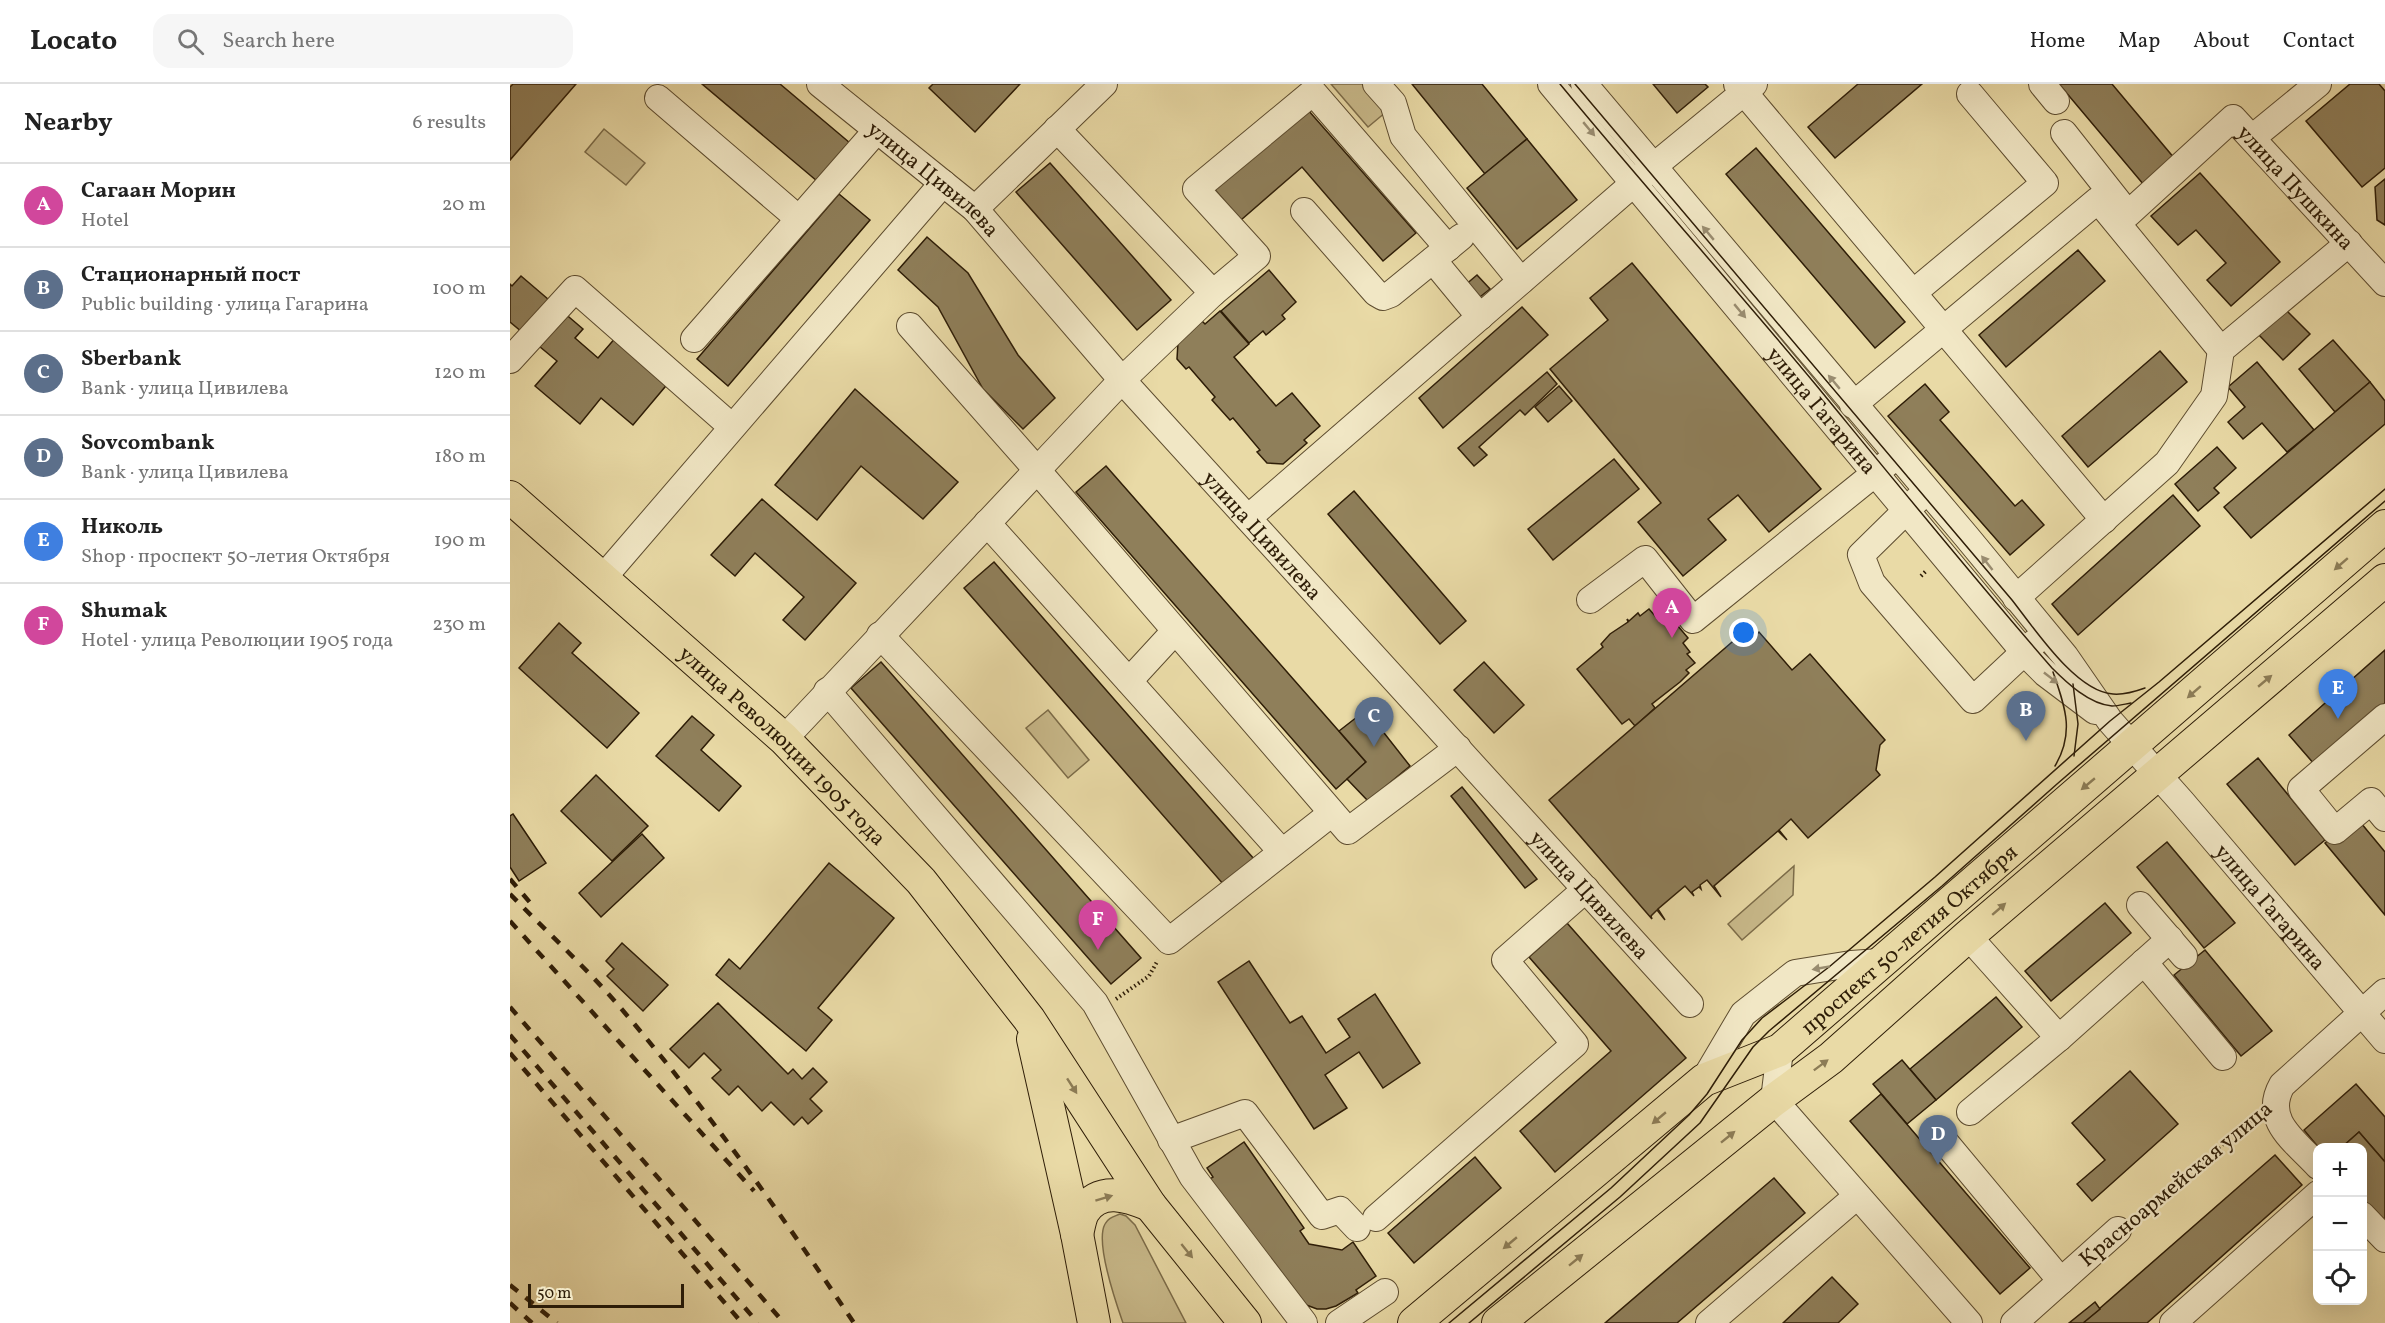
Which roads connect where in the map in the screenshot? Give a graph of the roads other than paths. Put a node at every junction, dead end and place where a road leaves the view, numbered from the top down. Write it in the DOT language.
graph roads {
  1 [pos="820,84"];
  2 [pos="1104,84"];
  3 [pos="1376,84"];
  4 [pos="1551,84"];
  5 [pos="1584,84"];
  6 [pos="2318,84"];
  7 [pos="1745,87"];
  8 [pos="1970,94"];
  9 [pos="658,98"];
  10 [pos="1057,129"];
  11 [pos="877,130"];
  12 [pos="2064,134"];
  13 [pos="2252,138"];
  14 [pos="1653,167"];
  15 [pos="943,183"];
  16 [pos="1633,184"];
  17 [pos="975,209"];
  18 [pos="1304,211"];
  19 [pos="799,219"];
  20 [pos="1476,225"];
  21 [pos="2349,243"];
  22 [pos="1440,254"];
  23 [pos="1521,281"];
  24 [pos="2385,284"];
  25 [pos="1213,293"];
  26 [pos="1913,293"];
  27 [pos="1480,317"];
  28 [pos="910,326"];
  29 [pos="1943,329"];
  30 [pos="694,339"];
  31 [pos="2221,350"];
  32 [pos="510,360"];
  33 [pos="1122,380"];
  34 [pos="1853,405"];
  35 [pos="732,427"];
  36 [pos="1898,454"];
  37 [pos="1037,470"];
  38 [pos="1877,473"];
  39 [pos="1928,490"];
  40 [pos="510,497"];
  41 [pos="1907,510"];
  42 [pos="1248,518"];
  43 [pos="2104,520"];
  44 [pos="987,522"];
  45 [pos="2385,526"];
  46 [pos="602,579"];
  47 [pos="2385,580"];
  48 [pos="2016,598"];
  49 [pos="1590,600"];
  50 [pos="1175,631"];
  51 [pos="2045,633"];
  52 [pos="880,635"];
  53 [pos="2024,652"];
  54 [pos="1129,681"];
  55 [pos="827,691"];
  56 [pos="2385,717"];
  57 [pos="2110,721"];
  58 [pos="784,739"];
  59 [pos="2133,746"];
  60 [pos="1458,748"];
  61 [pos="2157,773"];
  62 [pos="1332,813"];
  63 [pos="2385,818"];
  64 [pos="1282,852"];
  65 [pos="1586,889"];
  66 [pos="2140,905"];
  67 [pos="1968,936"];
  68 [pos="1880,962"];
  69 [pos="2144,962"];
  70 [pos="2385,992"];
  71 [pos="1690,1004"];
  72 [pos="2361,1013"];
  73 [pos="1029,1019"];
  74 [pos="2059,1038"];
  75 [pos="2385,1040"];
  76 [pos="1780,1050"];
  77 [pos="2223,1057"];
  78 [pos="1704,1080"];
  79 [pos="1774,1100"];
  80 [pos="1970,1112"];
  81 [pos="1936,1131"];
  82 [pos="1172,1140"];
  83 [pos="2313,1160"];
  84 [pos="1857,1196"];
  85 [pos="2315,1197"];
  86 [pos="1150,1205"];
  87 [pos="2367,1220"];
  88 [pos="2118,1230"];
  89 [pos="1077,1234"];
  90 [pos="2385,1239"];
  91 [pos="2061,1281"];
  92 [pos="1385,1292"];
  93 [pos="1094,1323"];
  94 [pos="1245,1323"];
  95 [pos="1304,1323"];
  96 [pos="1339,1323"];
  97 [pos="1414,1323"];
  98 [pos="1498,1323"];
  99 [pos="1709,1323"];
  100 [pos="1969,1323"];
  101 [pos="2014,1323"];
  102 [pos="2173,1323"];
  1 -- 11 [label="street, улица Цивилева"];
  2 -- 10 [label="street"];
  3 -- 20 [label="street"];
  4 -- 16 [label="street, улица Гагарина, one-way"];
  5 -- 14 [label="street, улица Гагарина"];
  6 -- 13 [label="street"];
  7 -- 14 [label="street"];
  7 -- 26 [label="street"];
  8 -- 26 [label="street"];
  9 -- 19 [label="street"];
  10 -- 17 [label="street"];
  10 -- 25 [label="street"];
  11 -- 15 [label="street, улица Цивилева"];
  11 -- 19 [label="street"];
  12 -- 13 [label="street, улица Пушкина"];
  13 -- 21 [label="street, улица Пушкина"];
  14 -- 16 [label="street"];
  34 -- 14 [label="street, улица Гагарина, one-way"];
  15 -- 17 [label="street, улица Цивилева"];
  15 -- 35 [label="street"];
  16 -- 23 [label="street"];
  16 -- 38 [label="street, улица Гагарина, one-way"];
  17 -- 33 [label="street, улица Цивилева"];
  18 -- 22 [label="street"];
  19 -- 30 [label="street"];
  20 -- 22 [label="street"];
  20 -- 23 [label="street"];
  21 -- 24 [label="street, улица Пушкина"];
  21 -- 31 [label="street"];
  22 -- 25 [label="street"];
  22 -- 27 [label="street"];
  23 -- 27 [label="street"];
  25 -- 33 [label="street"];
  26 -- 29 [label="street"];
  27 -- 42 [label="street"];
  28 -- 37 [label="street"];
  29 -- 31 [label="street"];
  29 -- 34 [label="street"];
  29 -- 43 [label="street"];
  31 -- 43 [label="street"];
  32 -- 35 [label="street"];
  33 -- 37 [label="street"];
  33 -- 42 [label="street, улица Цивилева"];
  34 -- 36 [label="street, улица Гагарина"];
  35 -- 46 [label="street"];
  36 -- 38 [label="street"];
  36 -- 39 [label="street, улица Гагарина"];
  37 -- 44 [label="street"];
  37 -- 50 [label="street"];
  38 -- 41 [label="street, улица Гагарина"];
  38 -- 49 [label="street"];
  39 -- 41 [label="street"];
  48 -- 39 [label="street, улица Гагарина, one-way"];
  40 -- 46 [label="main road, улица Революции 1905 года"];
  41 -- 53 [label="street, улица Гагарина"];
  41 -- 53 [label="street"];
  42 -- 60 [label="street, улица Цивилева"];
  43 -- 48 [label="street"];
  44 -- 52 [label="street"];
  44 -- 54 [label="street"];
  45 -- 59 [label="main road, проспект 50-летия Октября, one-way"];
  46 -- 58 [label="main road, улица Революции 1905 года"];
  61 -- 47 [label="main road, проспект 50-летия Октября, one-way"];
  48 -- 51 [label="street, улица Гагарина"];
  50 -- 54 [label="street"];
  50 -- 62 [label="street"];
  51 -- 53 [label="street"];
  51 -- 57 [label="street, улица Гагарина"];
  52 -- 55 [label="street"];
  52 -- 64 [label="street"];
  53 -- 57 [label="street, улица Гагарина, one-way"];
  54 -- 64 [label="street"];
  55 -- 58 [label="street"];
  55 -- 82 [label="street"];
  56 -- 63 [label="street"];
  57 -- 59 [label="street, улица Гагарина"];
  58 -- 73 [label="main road, улица Революции 1905 года"];
  59 -- 61 [label="street, улица Гагарина"];
  59 -- 68 [label="main road, проспект 50-летия Октября, one-way"];
  60 -- 62 [label="street"];
  60 -- 65 [label="street, улица Цивилева"];
  67 -- 61 [label="main road, проспект 50-летия Октября, one-way"];
  61 -- 72 [label="street, улица Гагарина"];
  62 -- 64 [label="street"];
  65 -- 71 [label="street, улица Цивилева"];
  65 -- 82 [label="street"];
  66 -- 69 [label="street"];
  67 -- 74 [label="street"];
  79 -- 67 [label="main road, проспект 50-летия Октября, one-way"];
  68 -- 76 [label="main road, проспект 50-летия Октября"];
  68 -- 78 [label="street, one-way"];
  69 -- 74 [label="street"];
  69 -- 77 [label="street"];
  70 -- 72 [label="street, Красноармейская улица"];
  72 -- 75 [label="street, улица Гагарина"];
  72 -- 83 [label="street, Красноармейская улица"];
  73 -- 86 [label="main road, улица Революции 1905 года, one-way"];
  73 -- 89 [label="main road, улица Революции 1905 года"];
  74 -- 80 [label="street"];
  76 -- 78 [label="main road, проспект 50-летия Октября"];
  76 -- 79 [label="street"];
  78 -- 97 [label="main road, проспект 50-летия Октября, one-way"];
  79 -- 84 [label="street"];
  98 -- 79 [label="main road, проспект 50-летия Октября, one-way"];
  81 -- 91 [label="street"];
  82 -- 95 [label="street"];
  84 -- 99 [label="street"];
  84 -- 100 [label="street"];
  85 -- 102 [label="street"];
  89 -- 86 [label="main road, one-way"];
  86 -- 94 [label="main road, улица Революции 1905 года, one-way"];
  87 -- 90 [label="street"];
  88 -- 91 [label="street, Красноармейская улица"];
  89 -- 93 [label="main road, улица Революции 1905 года"];
  91 -- 101 [label="street, Красноармейская улица"];
  92 -- 96 [label="street"];
}
